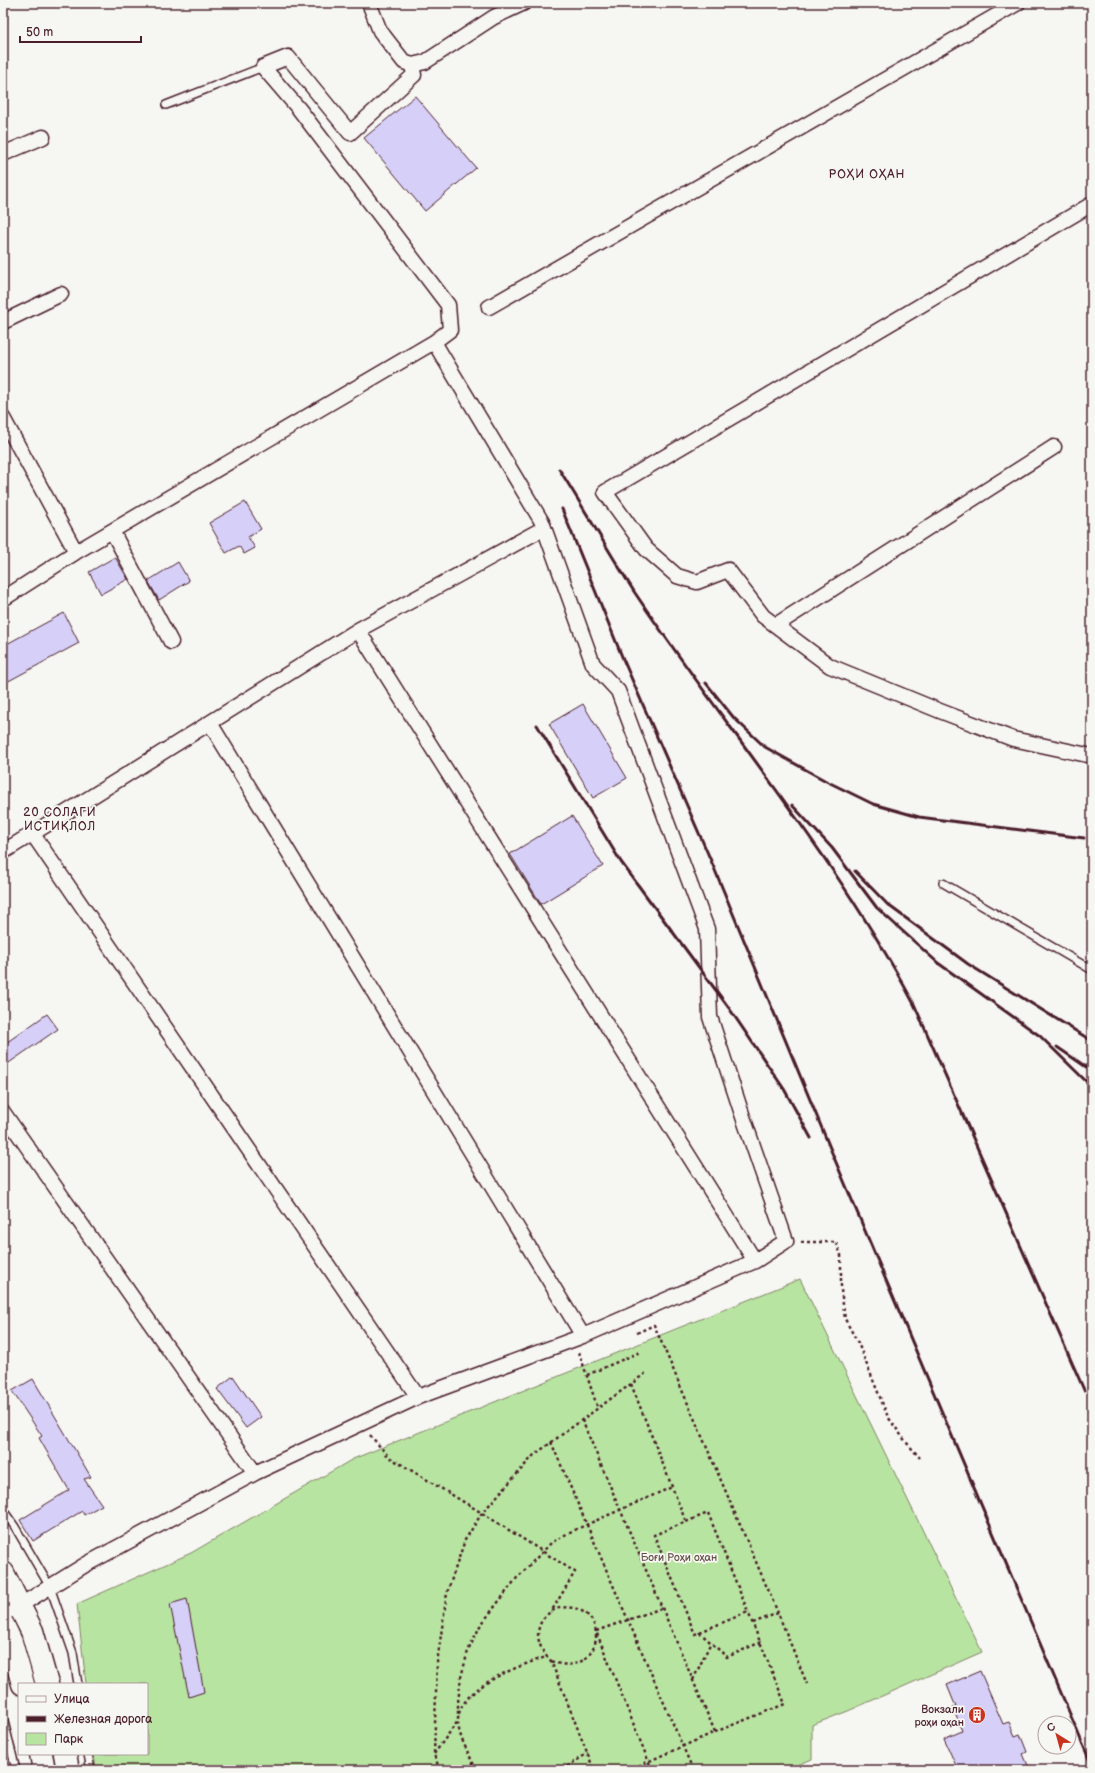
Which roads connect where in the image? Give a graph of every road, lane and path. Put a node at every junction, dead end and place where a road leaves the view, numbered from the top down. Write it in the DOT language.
graph roads {
  1 [pos="369,3"];
  2 [pos="524,3"];
  3 [pos="1018,3"];
  4 [pos="412,65"];
  5 [pos="263,67"];
  6 [pos="166,105"];
  7 [pos="43,137"];
  8 [pos="3,154"];
  9 [pos="1092,204"];
  10 [pos="61,294"];
  11 [pos="489,307"];
  12 [pos="3,322"];
  13 [pos="434,342"];
  14 [pos="3,418"];
  15 [pos="1054,447"];
  16 [pos="544,528"];
  17 [pos="112,531"];
  18 [pos="76,552"];
  19 [pos="3,599"];
  20 [pos="776,625"];
  21 [pos="358,630"];
  22 [pos="171,642"];
  23 [pos="210,723"];
  24 [pos="1092,756"];
  25 [pos="32,834"];
  26 [pos="3,852"];
  27 [pos="943,883"];
  28 [pos="1092,970"];
  29 [pos="3,1112"];
  30 [pos="786,1242"];
  31 [pos="755,1261"];
  32 [pos="637,1333"];
  33 [pos="579,1337"];
  34 [pos="640,1352"];
  35 [pos="646,1373"];
  36 [pos="587,1375"];
  37 [pos="631,1384"];
  38 [pos="418,1397"];
  39 [pos="598,1409"];
  40 [pos="582,1420"];
  41 [pos="363,1422"];
  42 [pos="551,1442"];
  43 [pos="920,1458"];
  44 [pos="255,1473"];
  45 [pos="672,1488"];
  46 [pos="3,1510"];
  47 [pos="620,1510"];
  48 [pos="482,1513"];
  49 [pos="686,1522"];
  50 [pos="586,1525"];
  51 [pos="542,1551"];
  52 [pos="3,1573"];
  53 [pos="50,1587"];
  54 [pos="662,1608"];
  55 [pos="11,1610"];
  56 [pos="551,1612"];
  57 [pos="748,1612"];
  58 [pos="778,1613"];
  59 [pos="628,1620"];
  60 [pos="753,1623"];
  61 [pos="3,1625"];
  62 [pos="596,1632"];
  63 [pos="699,1632"];
  64 [pos="711,1642"];
  65 [pos="760,1642"];
  66 [pos="546,1657"];
  67 [pos="551,1661"];
  68 [pos="693,1680"];
  69 [pos="23,1683"];
  70 [pos="47,1683"];
  71 [pos="78,1683"];
  72 [pos="807,1684"];
  73 [pos="3,1717"];
  74 [pos="458,1721"];
  75 [pos="715,1732"];
  76 [pos="683,1747"];
  77 [pos="588,1753"];
  78 [pos="42,1755"];
  79 [pos="65,1755"];
  80 [pos="88,1755"];
  81 [pos="434,1755"];
  82 [pos="649,1762"];
  83 [pos="16,1770"];
  84 [pos="44,1770"];
  85 [pos="68,1770"];
  86 [pos="91,1770"];
  87 [pos="440,1770"];
  88 [pos="476,1770"];
  89 [pos="562,1770"];
  90 [pos="594,1770"];
  91 [pos="629,1770"];
  92 [pos="652,1770"];
  93 [pos="693,1770"];
  1 -- 4 [label="street"];
  2 -- 4 [label="street"];
  3 -- 11 [label="street"];
  4 -- 5 [label="street"];
  5 -- 6 [label="lane"];
  5 -- 13 [label="street"];
  7 -- 8 [label="street"];
  9 -- 20 [label="street"];
  10 -- 12 [label="street"];
  13 -- 16 [label="street"];
  13 -- 17 [label="street"];
  14 -- 18 [label="street"];
  15 -- 20 [label="street"];
  16 -- 21 [label="street"];
  16 -- 30 [label="street"];
  17 -- 18 [label="street"];
  17 -- 22 [label="street"];
  18 -- 19 [label="street"];
  20 -- 24 [label="street"];
  21 -- 23 [label="street"];
  21 -- 31 [label="street"];
  23 -- 25 [label="street"];
  23 -- 33 [label="street"];
  25 -- 26 [label="street"];
  25 -- 38 [label="street"];
  27 -- 28 [label="lane"];
  29 -- 44 [label="street"];
  30 -- 31 [label="street"];
  30 -- 43 [label="path"];
  31 -- 33 [label="street"];
  32 -- 58 [label="path"];
  33 -- 36 [label="path"];
  33 -- 38 [label="street"];
  34 -- 36 [label="path"];
  35 -- 37 [label="path"];
  36 -- 39 [label="path"];
  37 -- 39 [label="path"];
  37 -- 45 [label="path"];
  38 -- 41 [label="street"];
  39 -- 40 [label="path"];
  40 -- 42 [label="path"];
  40 -- 47 [label="path"];
  41 -- 44 [label="street"];
  41 -- 48 [label="path"];
  42 -- 48 [label="path"];
  42 -- 50 [label="path"];
  44 -- 53 [label="street"];
  45 -- 47 [label="path"];
  45 -- 49 [label="path"];
  46 -- 53 [label="lane"];
  47 -- 50 [label="path"];
  47 -- 54 [label="path"];
  48 -- 51 [label="path"];
  48 -- 81 [label="path"];
  49 -- 57 [label="path"];
  49 -- 63 [label="path"];
  50 -- 51 [label="path"];
  50 -- 59 [label="path"];
  51 -- 56 [label="path"];
  51 -- 74 [label="path"];
  52 -- 55 [label="main road"];
  53 -- 55 [label="street"];
  53 -- 71 [label="lane"];
  54 -- 59 [label="path"];
  54 -- 68 [label="path"];
  55 -- 70 [label="main road"];
  56 -- 62 [label="path"];
  56 -- 66 [label="path"];
  57 -- 60 [label="path"];
  57 -- 63 [label="path"];
  58 -- 60 [label="path"];
  58 -- 72 [label="path"];
  59 -- 62 [label="path"];
  59 -- 76 [label="path"];
  60 -- 65 [label="path"];
  61 -- 69 [label="main road"];
  62 -- 67 [label="path"];
  62 -- 82 [label="path"];
  63 -- 64 [label="path"];
  64 -- 65 [label="path"];
  64 -- 68 [label="path"];
  65 -- 75 [label="path"];
  66 -- 67 [label="path"];
  66 -- 74 [label="path"];
  67 -- 77 [label="path"];
  68 -- 75 [label="path"];
  73 -- 83 [label="lane"];
  74 -- 81 [label="path"];
  74 -- 88 [label="path"];
  75 -- 76 [label="path"];
  76 -- 82 [label="path"];
  76 -- 93 [label="path"];
  77 -- 89 [label="path"];
  77 -- 90 [label="path"];
  78 -- 84 [label="main road"];
  79 -- 85 [label="main road"];
  80 -- 86 [label="lane"];
  81 -- 87 [label="path"];
  82 -- 91 [label="path"];
  82 -- 92 [label="path"];
}
